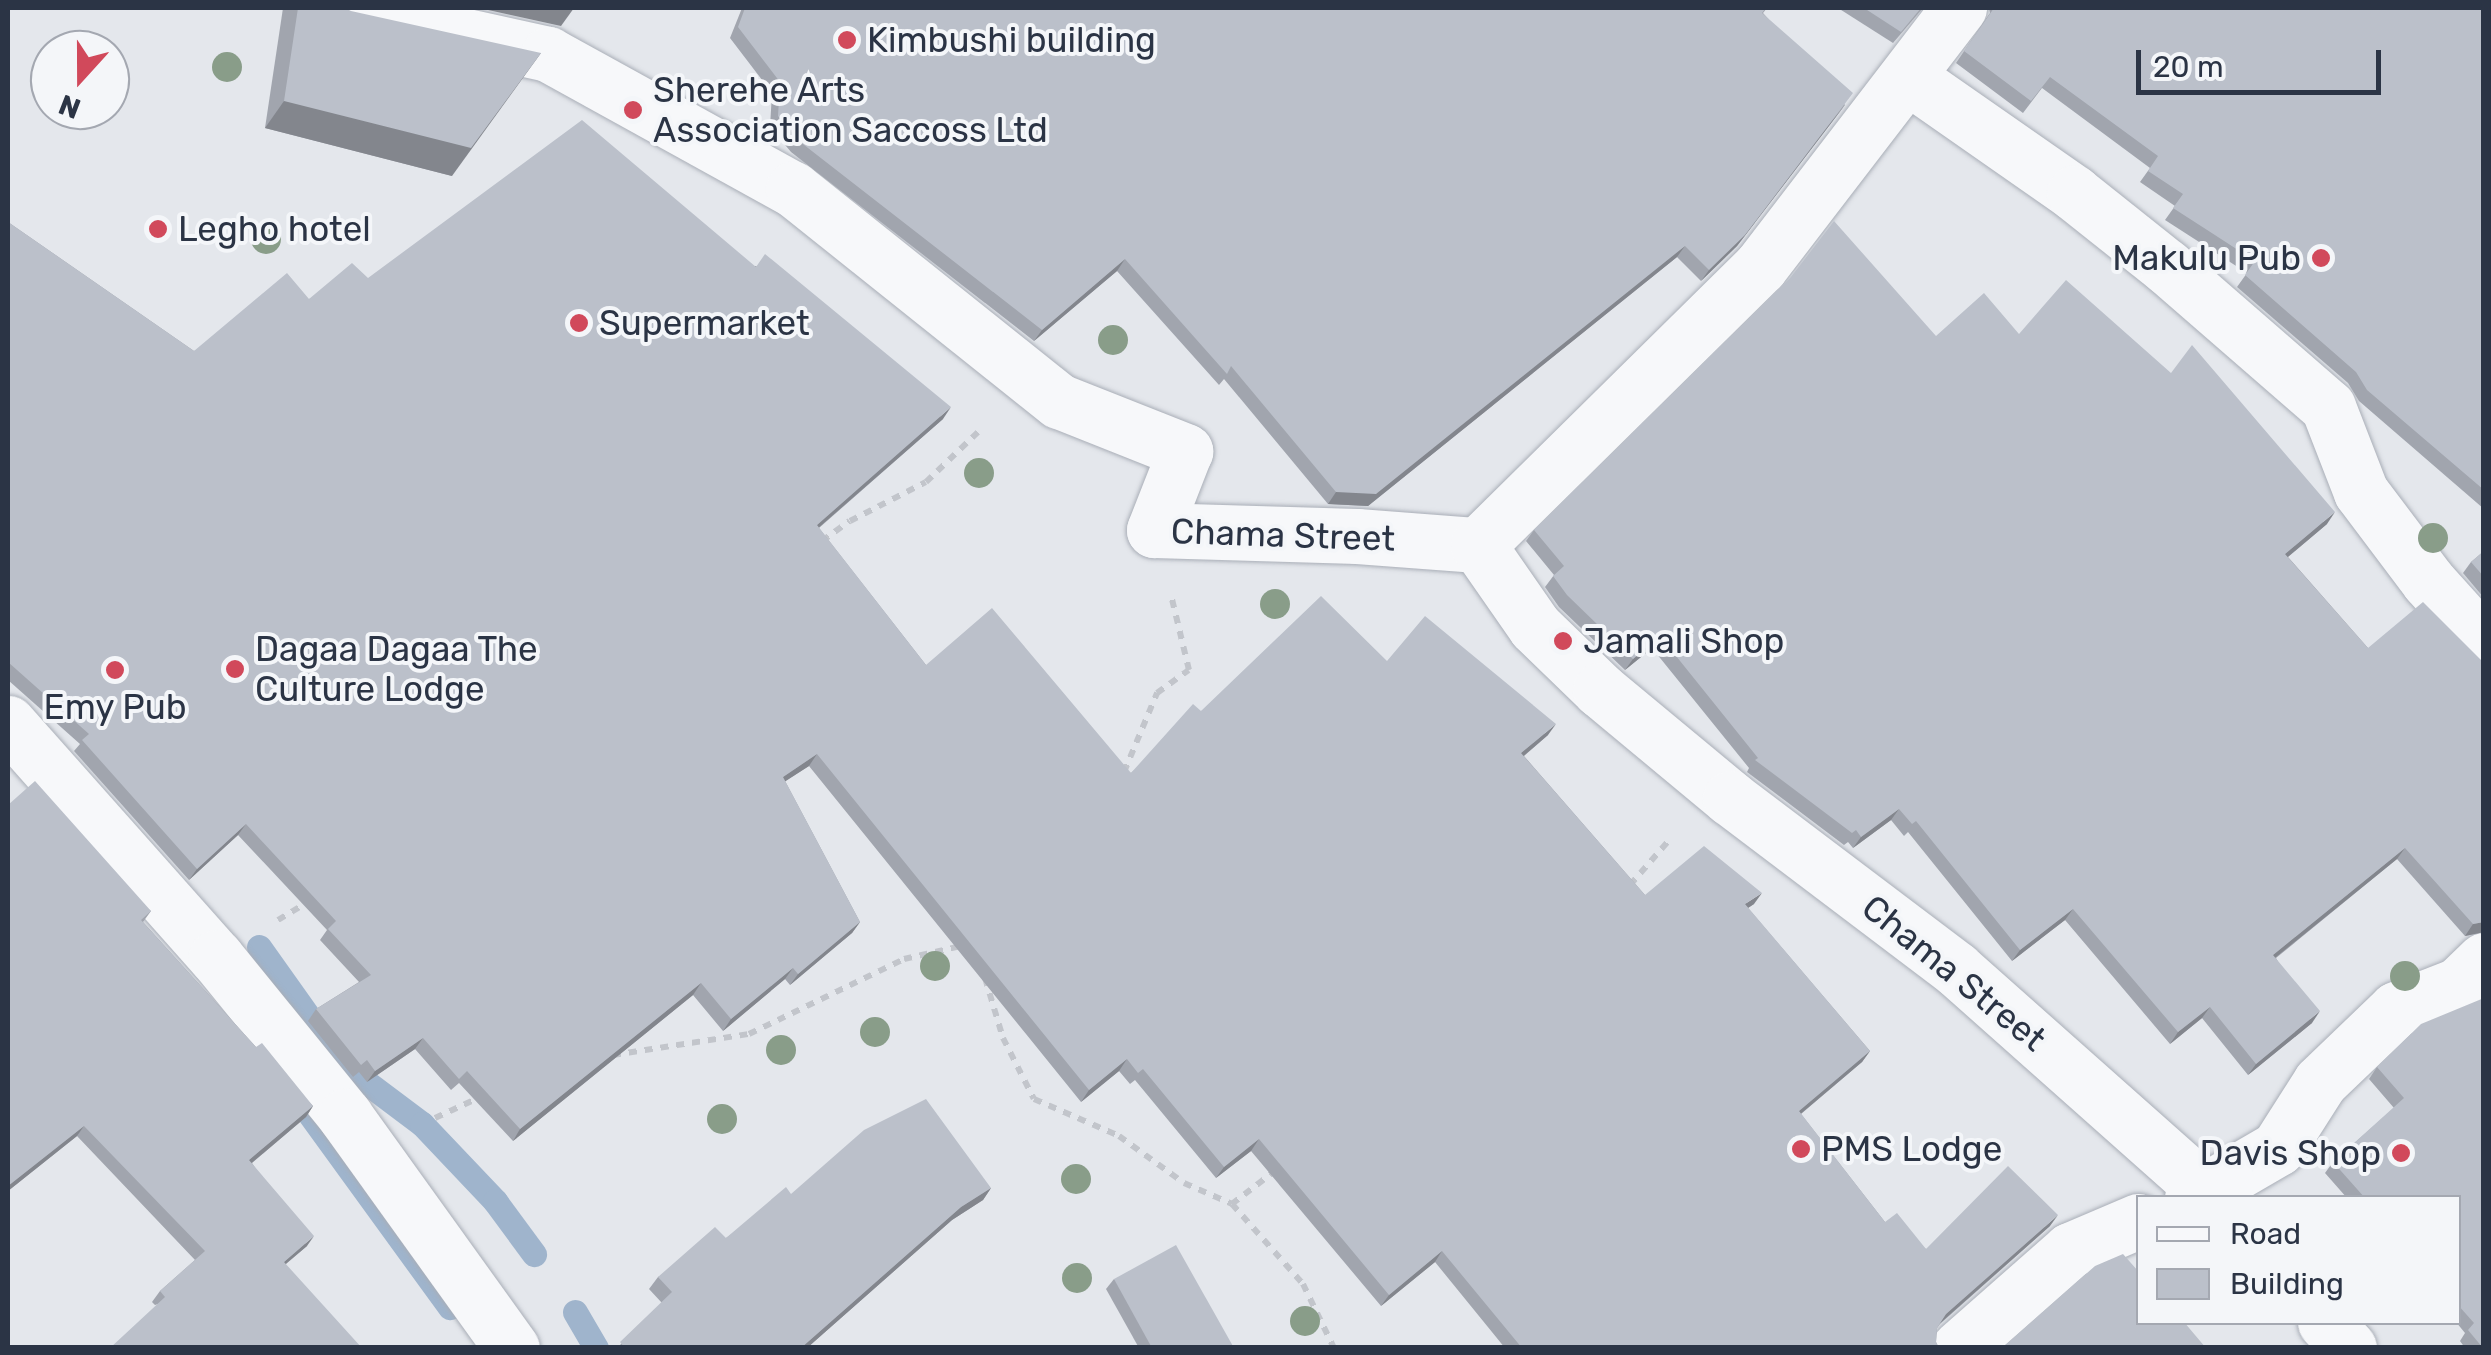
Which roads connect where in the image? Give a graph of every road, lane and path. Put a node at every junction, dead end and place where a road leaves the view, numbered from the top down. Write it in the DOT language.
graph roads {
  1 [pos="338,8"];
  2 [pos="1959,8"];
  3 [pos="1908,77"];
  4 [pos="1059,401"];
  5 [pos="1154,530"];
  6 [pos="1478,544"];
  7 [pos="811,550"];
  8 [pos="2484,642"];
  9 [pos="8,722"];
  10 [pos="1121,779"];
  11 [pos="1730,798"];
  12 [pos="1622,896"];
  13 [pos="315,898"];
  14 [pos="974,943"];
  15 [pos="216,956"];
  16 [pos="2484,960"];
  17 [pos="980,962"];
  18 [pos="604,1057"];
  19 [pos="491,1091"];
  20 [pos="345,1116"];
  21 [pos="1288,1160"];
  22 [pos="2205,1195"];
  23 [pos="1232,1204"];
  24 [pos="2136,1221"];
  25 [pos="2327,1325"];
  26 [pos="512,1348"];
  27 [pos="1334,1348"];
  28 [pos="1959,1348"];
  29 [pos="2350,1348"];
  1 -- 4 [label="street, Chama Street"];
  2 -- 3 [label="street"];
  3 -- 6 [label="street"];
  3 -- 8 [label="street"];
  4 -- 5 [label="street, Chama Street"];
  4 -- 7 [label="path"];
  5 -- 6 [label="street, Chama Street"];
  5 -- 10 [label="path"];
  6 -- 11 [label="street, Chama Street"];
  9 -- 15 [label="street"];
  11 -- 12 [label="path"];
  11 -- 22 [label="street, Chama Street"];
  13 -- 15 [label="path"];
  14 -- 18 [label="path"];
  15 -- 20 [label="street"];
  16 -- 22 [label="street"];
  17 -- 23 [label="path"];
  19 -- 20 [label="path"];
  20 -- 26 [label="street"];
  21 -- 23 [label="path"];
  23 -- 27 [label="path"];
  24 -- 28 [label="street"];
  25 -- 29 [label="street"];
}
